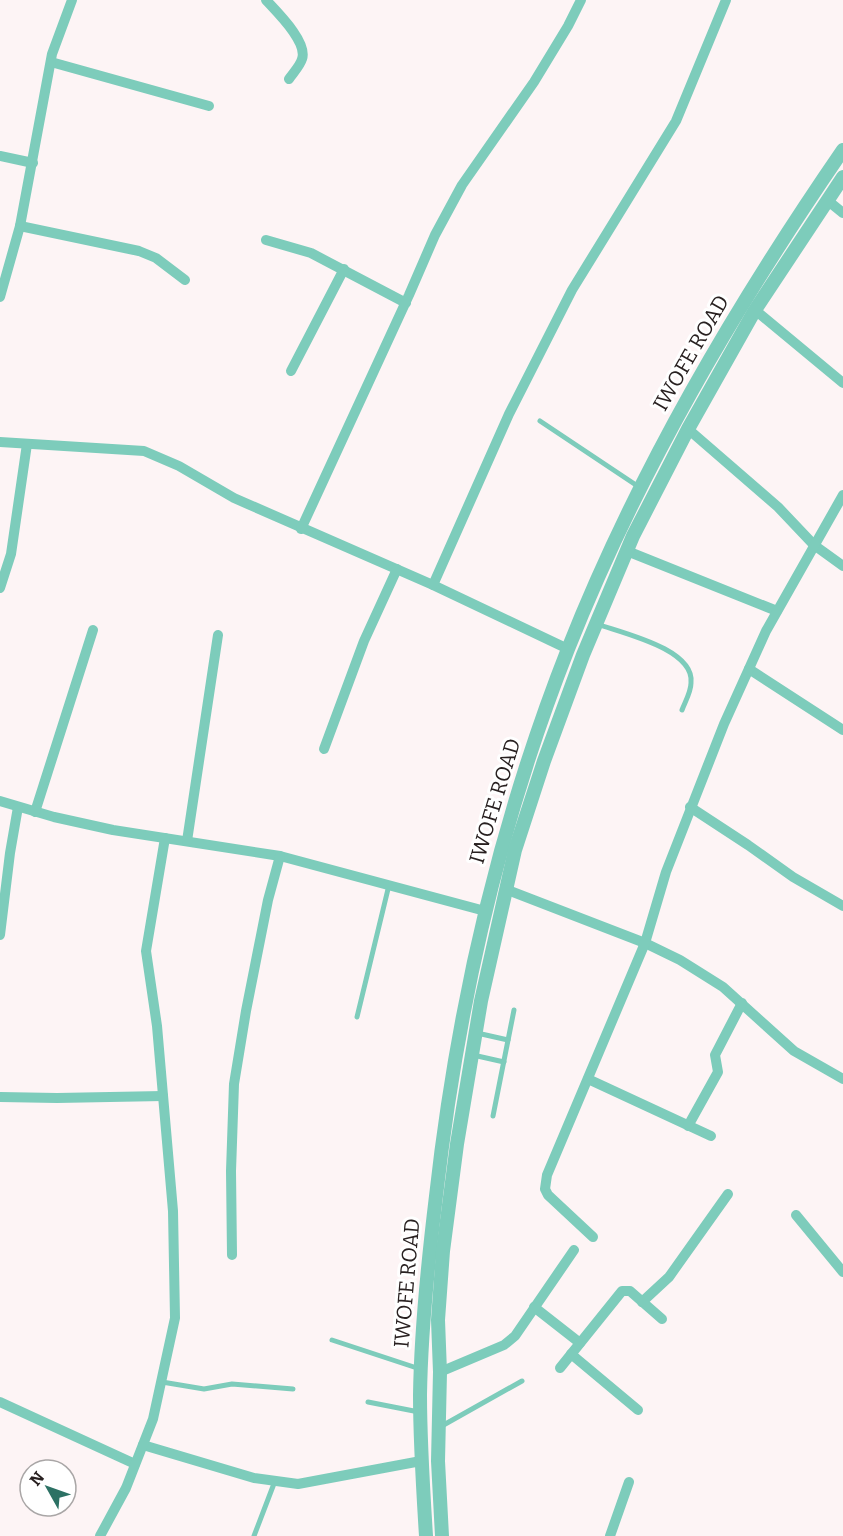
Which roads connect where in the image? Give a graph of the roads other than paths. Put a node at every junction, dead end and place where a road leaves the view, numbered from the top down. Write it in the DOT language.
graph roads {
  1 [pos="72,0"];
  2 [pos="266,0"];
  3 [pos="581,0"];
  4 [pos="726,0"];
  5 [pos="51,62"];
  6 [pos="289,79"];
  7 [pos="210,106"];
  8 [pos="843,150"];
  9 [pos="0,156"];
  10 [pos="33,163"];
  11 [pos="843,177"];
  12 [pos="827,200"];
  13 [pos="843,213"];
  14 [pos="20,226"];
  15 [pos="266,240"];
  16 [pos="344,269"];
  17 [pos="185,280"];
  18 [pos="0,297"];
  19 [pos="406,303"];
  20 [pos="755,310"];
  21 [pos="291,371"];
  22 [pos="843,383"];
  23 [pos="694,387"];
  24 [pos="708,393"];
  25 [pos="540,422"];
  26 [pos="688,429"];
  27 [pos="0,442"];
  28 [pos="27,444"];
  29 [pos="640,488"];
  30 [pos="843,495"];
  31 [pos="301,529"];
  32 [pos="814,545"];
  33 [pos="627,551"];
  34 [pos="843,566"];
  35 [pos="397,569"];
  36 [pos="433,585"];
  37 [pos="0,588"];
  38 [pos="777,611"];
  39 [pos="595,623"];
  40 [pos="93,630"];
  41 [pos="218,635"];
  42 [pos="568,649"];
  43 [pos="749,669"];
  44 [pos="682,710"];
  45 [pos="843,730"];
  46 [pos="324,749"];
  47 [pos="0,801"];
  48 [pos="18,807"];
  49 [pos="690,807"];
  50 [pos="35,812"];
  51 [pos="165,838"];
  52 [pos="187,842"];
  53 [pos="280,856"];
  54 [pos="389,885"];
  55 [pos="505,889"];
  56 [pos="843,906"];
  57 [pos="485,911"];
  58 [pos="0,935"];
  59 [pos="645,943"];
  60 [pos="742,1003"];
  61 [pos="514,1010"];
  62 [pos="357,1017"];
  63 [pos="475,1033"];
  64 [pos="508,1040"];
  65 [pos="472,1054"];
  66 [pos="504,1062"];
  67 [pos="588,1079"];
  68 [pos="843,1079"];
  69 [pos="163,1096"];
  70 [pos="0,1097"];
  71 [pos="493,1116"];
  72 [pos="688,1126"];
  73 [pos="711,1137"];
  74 [pos="728,1194"];
  75 [pos="796,1215"];
  76 [pos="593,1237"];
  77 [pos="574,1250"];
  78 [pos="231,1255"];
  79 [pos="843,1272"];
  80 [pos="642,1302"];
  81 [pos="534,1307"];
  82 [pos="662,1319"];
  83 [pos="332,1340"];
  84 [pos="580,1343"];
  85 [pos="571,1354"];
  86 [pos="560,1368"];
  87 [pos="422,1369"];
  88 [pos="440,1372"];
  89 [pos="522,1381"];
  90 [pos="162,1382"];
  91 [pos="293,1389"];
  92 [pos="0,1402"];
  93 [pos="368,1402"];
  94 [pos="638,1410"];
  95 [pos="421,1412"];
  96 [pos="439,1427"];
  97 [pos="143,1445"];
  98 [pos="421,1461"];
  99 [pos="135,1464"];
  100 [pos="275,1481"];
  101 [pos="629,1482"];
  102 [pos="100,1536"];
  103 [pos="254,1536"];
  104 [pos="426,1536"];
  105 [pos="442,1536"];
  106 [pos="610,1536"];
  1 -- 5 [label="street"];
  2 -- 6 [label="street"];
  3 -- 19 [label="street"];
  4 -- 36 [label="street"];
  5 -- 7 [label="street"];
  5 -- 10 [label="street"];
  8 -- 23 [label="street, IWOFE ROAD"];
  9 -- 10 [label="street"];
  10 -- 14 [label="street"];
  11 -- 12 [label="street, IWOFE ROAD"];
  12 -- 13 [label="street"];
  12 -- 20 [label="street, IWOFE ROAD"];
  14 -- 17 [label="street"];
  14 -- 18 [label="street"];
  15 -- 16 [label="street"];
  16 -- 19 [label="street"];
  16 -- 21 [label="street"];
  19 -- 31 [label="street"];
  20 -- 22 [label="street"];
  20 -- 24 [label="street, IWOFE ROAD"];
  23 -- 24 [label="street"];
  23 -- 29 [label="street, IWOFE ROAD"];
  24 -- 26 [label="street, IWOFE ROAD"];
  25 -- 29 [label="lane"];
  26 -- 32 [label="street"];
  26 -- 33 [label="street, IWOFE ROAD"];
  27 -- 28 [label="street"];
  28 -- 31 [label="street"];
  28 -- 37 [label="street"];
  29 -- 42 [label="street, IWOFE ROAD"];
  30 -- 32 [label="street"];
  31 -- 35 [label="street"];
  32 -- 34 [label="street"];
  32 -- 38 [label="street"];
  33 -- 38 [label="street"];
  33 -- 39 [label="street, IWOFE ROAD"];
  35 -- 36 [label="street"];
  35 -- 46 [label="street"];
  36 -- 42 [label="street"];
  38 -- 43 [label="street"];
  39 -- 44 [label="lane"];
  39 -- 55 [label="street, IWOFE ROAD"];
  40 -- 50 [label="street"];
  41 -- 52 [label="street"];
  42 -- 57 [label="street, IWOFE ROAD"];
  43 -- 45 [label="street"];
  43 -- 49 [label="street"];
  47 -- 48 [label="street"];
  48 -- 50 [label="street"];
  48 -- 58 [label="street"];
  49 -- 56 [label="street"];
  49 -- 59 [label="street"];
  50 -- 51 [label="street"];
  51 -- 52 [label="street"];
  51 -- 69 [label="street"];
  52 -- 53 [label="street"];
  53 -- 54 [label="street"];
  53 -- 78 [label="street"];
  54 -- 57 [label="street"];
  54 -- 62 [label="lane"];
  55 -- 59 [label="street"];
  55 -- 63 [label="street, IWOFE ROAD"];
  57 -- 87 [label="street, IWOFE ROAD"];
  59 -- 60 [label="street"];
  59 -- 67 [label="street"];
  60 -- 68 [label="street"];
  60 -- 72 [label="street"];
  61 -- 64 [label="lane"];
  63 -- 64 [label="lane"];
  63 -- 65 [label="street, IWOFE ROAD"];
  64 -- 66 [label="lane"];
  65 -- 66 [label="lane"];
  65 -- 88 [label="street, IWOFE ROAD"];
  66 -- 71 [label="lane"];
  67 -- 72 [label="street"];
  67 -- 76 [label="street"];
  69 -- 70 [label="street"];
  69 -- 90 [label="street"];
  72 -- 73 [label="street"];
  74 -- 80 [label="street"];
  75 -- 79 [label="street"];
  77 -- 81 [label="street"];
  80 -- 82 [label="street"];
  80 -- 84 [label="street"];
  81 -- 84 [label="street"];
  81 -- 88 [label="street"];
  83 -- 87 [label="lane"];
  84 -- 85 [label="street"];
  85 -- 86 [label="street"];
  85 -- 94 [label="street"];
  87 -- 95 [label="street, IWOFE ROAD"];
  88 -- 96 [label="street, IWOFE ROAD"];
  89 -- 96 [label="lane"];
  90 -- 91 [label="lane"];
  90 -- 97 [label="street"];
  92 -- 99 [label="street"];
  93 -- 95 [label="lane"];
  95 -- 98 [label="street, IWOFE ROAD"];
  96 -- 105 [label="street, IWOFE ROAD"];
  97 -- 99 [label="street"];
  97 -- 100 [label="street"];
  98 -- 100 [label="street"];
  98 -- 104 [label="street, IWOFE ROAD"];
  99 -- 102 [label="street"];
  100 -- 103 [label="lane"];
  101 -- 106 [label="street"];
}
